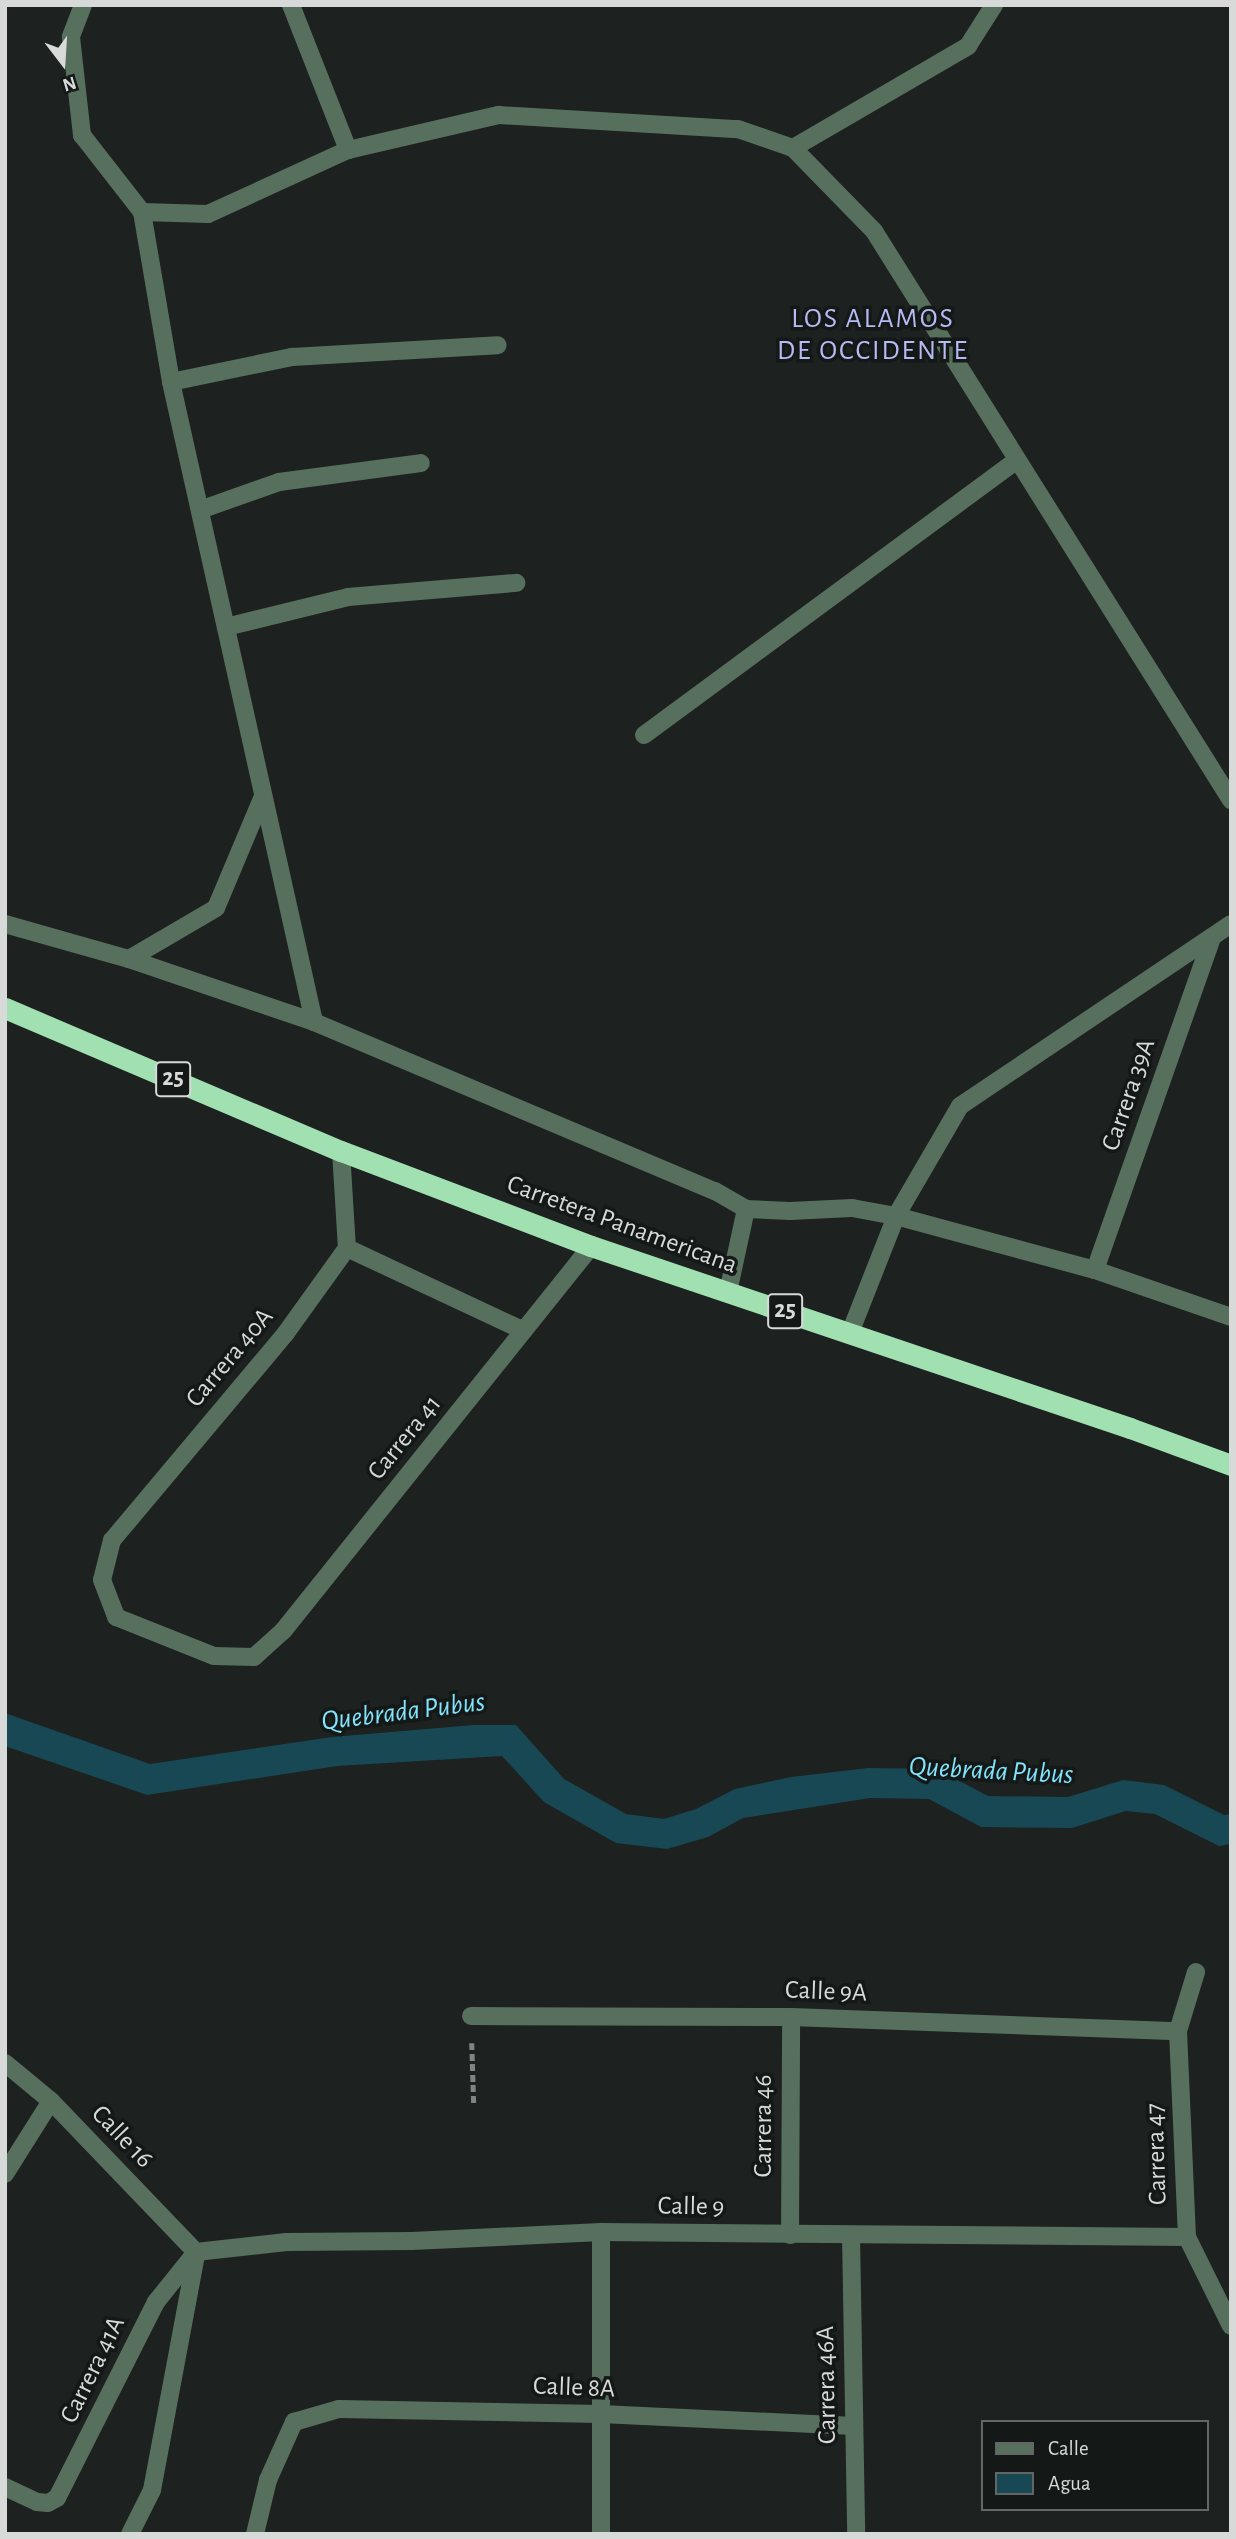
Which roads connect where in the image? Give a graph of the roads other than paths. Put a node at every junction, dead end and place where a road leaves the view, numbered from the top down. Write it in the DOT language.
graph roads {
  1 [pos="83,5"];
  2 [pos="291,5"];
  3 [pos="994,5"];
  4 [pos="793,148"];
  5 [pos="348,150"];
  6 [pos="142,212"];
  7 [pos="498,345"];
  8 [pos="171,383"];
  9 [pos="1017,460"];
  10 [pos="421,463"];
  11 [pos="200,510"];
  12 [pos="516,583"];
  13 [pos="226,627"];
  14 [pos="644,735"];
  15 [pos="262,796"];
  16 [pos="1231,800"];
  17 [pos="5,924"];
  18 [pos="1231,924"];
  19 [pos="1212,937"];
  20 [pos="129,959"];
  21 [pos="5,1007"];
  22 [pos="314,1021"];
  23 [pos="341,1151"];
  24 [pos="746,1209"];
  25 [pos="896,1216"];
  26 [pos="591,1246"];
  27 [pos="347,1248"];
  28 [pos="1095,1270"];
  29 [pos="728,1292"];
  30 [pos="1231,1317"];
  31 [pos="524,1331"];
  32 [pos="850,1334"];
  33 [pos="1231,1465"];
  34 [pos="254,1657"];
  35 [pos="1196,1972"];
  36 [pos="471,2016"];
  37 [pos="791,2017"];
  38 [pos="1178,2031"];
  39 [pos="5,2063"];
  40 [pos="51,2101"];
  41 [pos="5,2174"];
  42 [pos="601,2232"];
  43 [pos="790,2235"];
  44 [pos="851,2236"];
  45 [pos="1187,2237"];
  46 [pos="196,2252"];
  47 [pos="1231,2326"];
  48 [pos="601,2414"];
  49 [pos="854,2426"];
  50 [pos="5,2487"];
  51 [pos="130,2534"];
  52 [pos="255,2534"];
  53 [pos="601,2534"];
  54 [pos="856,2534"];
  1 -- 6 [label="street"];
  2 -- 5 [label="street"];
  3 -- 4 [label="street"];
  4 -- 5 [label="street"];
  4 -- 9 [label="street"];
  5 -- 6 [label="street"];
  6 -- 8 [label="street"];
  7 -- 8 [label="street"];
  8 -- 11 [label="street"];
  9 -- 14 [label="street"];
  9 -- 16 [label="street"];
  10 -- 11 [label="street"];
  11 -- 13 [label="street"];
  12 -- 13 [label="street"];
  13 -- 15 [label="street"];
  15 -- 20 [label="street"];
  15 -- 22 [label="street"];
  17 -- 20 [label="street"];
  18 -- 19 [label="street"];
  19 -- 25 [label="street"];
  19 -- 28 [label="street, Carrera 39A"];
  20 -- 22 [label="street"];
  21 -- 23 [label="highway, Carretera Panamericana / 25"];
  22 -- 24 [label="street"];
  23 -- 26 [label="highway, Carretera Panamericana / 25"];
  23 -- 27 [label="street"];
  24 -- 25 [label="street"];
  24 -- 29 [label="street"];
  25 -- 28 [label="street"];
  25 -- 32 [label="street"];
  26 -- 29 [label="highway, Carretera Panamericana / 25"];
  26 -- 31 [label="street, Carrera 41"];
  27 -- 31 [label="street"];
  27 -- 34 [label="street, Carrera 40A"];
  28 -- 30 [label="street"];
  29 -- 32 [label="highway, Carretera Panamericana / 25"];
  31 -- 34 [label="street, Carrera 41"];
  32 -- 33 [label="highway, Carretera Panamericana / 25"];
  35 -- 38 [label="street, Carrera 47"];
  36 -- 37 [label="street, Calle 9A"];
  37 -- 38 [label="street, Calle 9A"];
  37 -- 43 [label="street, Carrera 46"];
  38 -- 45 [label="street, Carrera 47"];
  39 -- 40 [label="street, Calle 16"];
  40 -- 41 [label="street"];
  40 -- 46 [label="street, Calle 16"];
  42 -- 43 [label="street, Calle 9"];
  42 -- 46 [label="street, Calle 9"];
  42 -- 48 [label="street"];
  43 -- 44 [label="street, Calle 9"];
  44 -- 45 [label="street, Calle 9"];
  44 -- 49 [label="street, Carrera 46A"];
  45 -- 47 [label="street, Carrera 47"];
  46 -- 50 [label="street, Carrera 41A"];
  46 -- 51 [label="street"];
  48 -- 49 [label="street, Calle 8A"];
  48 -- 52 [label="street, Calle 8A"];
  48 -- 53 [label="street"];
  49 -- 54 [label="street, Carrera 46A"];
}
